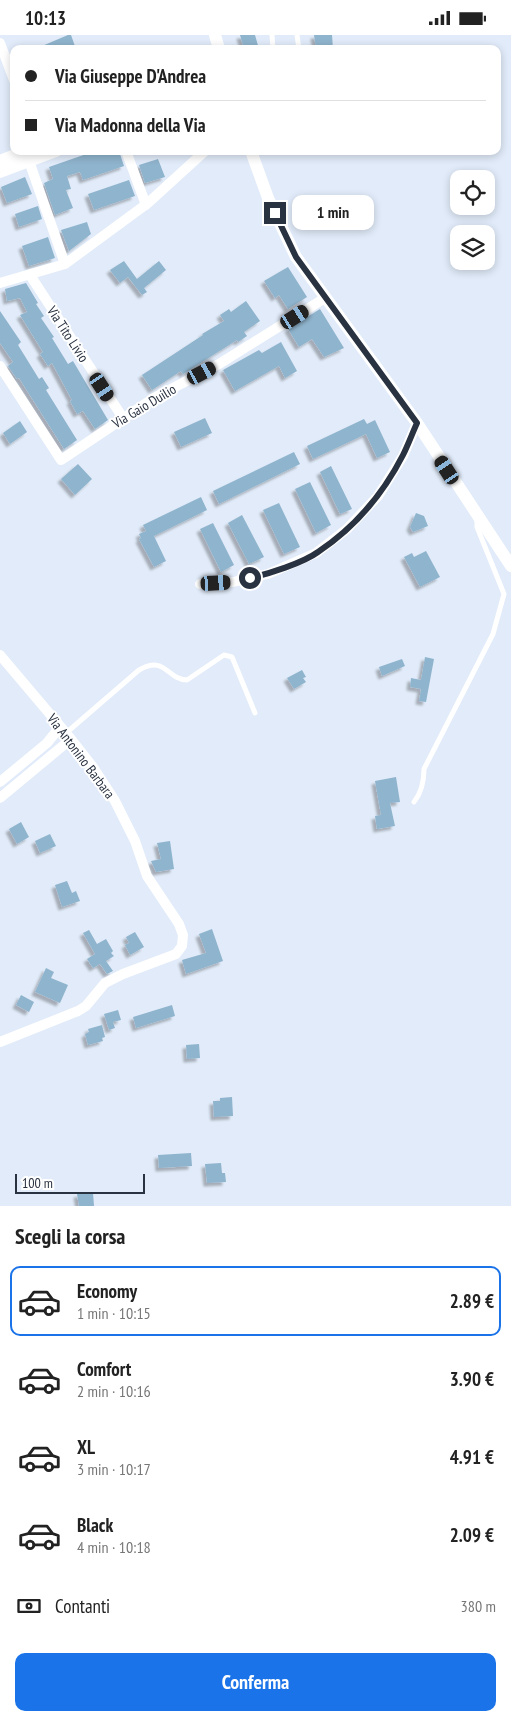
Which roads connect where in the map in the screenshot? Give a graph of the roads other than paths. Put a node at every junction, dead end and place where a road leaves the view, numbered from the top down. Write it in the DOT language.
graph roads {
  1 [pos="0,43"];
  2 [pos="10,69"];
  3 [pos="127,155"];
  4 [pos="201,155"];
  5 [pos="252,155"];
  6 [pos="27,156"];
  7 [pos="0,161"];
  8 [pos="0,173"];
  9 [pos="146,205"];
  10 [pos="66,264"];
  11 [pos="30,275"];
  12 [pos="0,283"];
  13 [pos="325,298"];
  14 [pos="0,366"];
  15 [pos="123,418"];
  16 [pos="417,423"];
  17 [pos="477,516"];
  18 [pos="511,566"];
  19 [pos="200,584"];
  20 [pos="0,655"];
  21 [pos="255,713"];
  22 [pos="65,733"];
  23 [pos="0,782"];
  24 [pos="0,798"];
  25 [pos="414,802"];
  26 [pos="0,1042"];
  1 -- 2 [label="street"];
  3 -- 9 [label="street"];
  4 -- 9 [label="street"];
  5 -- 13 [label="street"];
  6 -- 7 [label="street"];
  6 -- 8 [label="street"];
  6 -- 10 [label="street"];
  9 -- 10 [label="street"];
  10 -- 11 [label="street"];
  11 -- 12 [label="street"];
  11 -- 15 [label="street, Via Tito Livio"];
  13 -- 15 [label="street, Via Gaio Duilio"];
  13 -- 16 [label="street"];
  14 -- 15 [label="street, Via Gaio Duilio"];
  16 -- 17 [label="street"];
  16 -- 19 [label="street"];
  17 -- 18 [label="street"];
  17 -- 25 [label="lane"];
  20 -- 22 [label="street, Via Antonino Barbara"];
  21 -- 22 [label="lane"];
  22 -- 23 [label="street"];
  22 -- 24 [label="street"];
  22 -- 26 [label="street, Via Antonino Barbara"];
}
